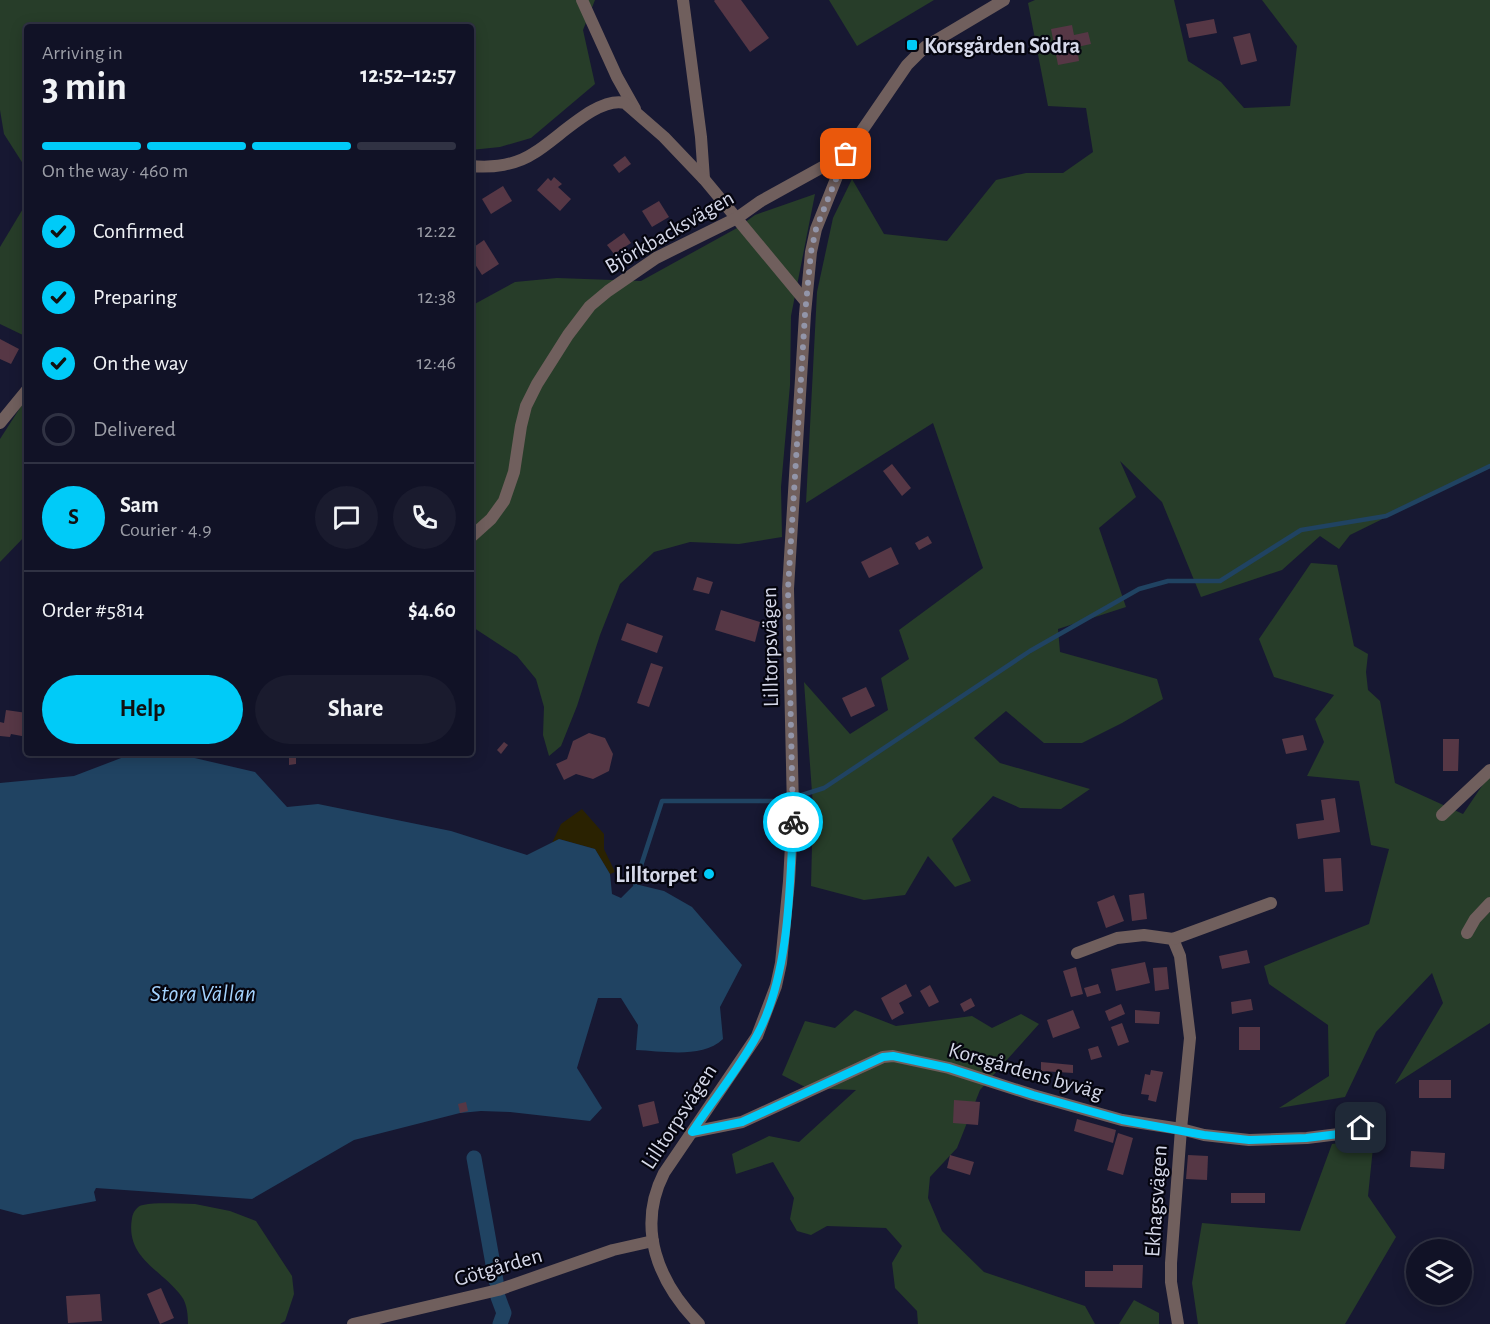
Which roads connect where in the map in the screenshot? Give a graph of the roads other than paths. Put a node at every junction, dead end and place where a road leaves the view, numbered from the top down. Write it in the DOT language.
graph roads {
  1 [pos="582,0"];
  2 [pos="683,0"];
  3 [pos="1004,0"];
  4 [pos="636,110"];
  5 [pos="846,154"];
  6 [pos="474,166"];
  7 [pos="704,179"];
  8 [pos="737,218"];
  9 [pos="806,302"];
  10 [pos="24,394"];
  11 [pos="0,423"];
  12 [pos="474,534"];
  13 [pos="1490,770"];
  14 [pos="1442,815"];
  15 [pos="1271,903"];
  16 [pos="1490,903"];
  17 [pos="1467,933"];
  18 [pos="1173,939"];
  19 [pos="1077,954"];
  20 [pos="1361,1128"];
  21 [pos="1181,1129"];
  22 [pos="692,1132"];
  23 [pos="653,1241"];
  24 [pos="353,1324"];
  25 [pos="699,1324"];
  26 [pos="1178,1324"];
  1 -- 4 [label="street"];
  2 -- 7 [label="street"];
  3 -- 5 [label="street, Lilltorpsvägen"];
  4 -- 6 [label="street"];
  4 -- 7 [label="street"];
  5 -- 8 [label="street, Björkbacksvägen"];
  5 -- 9 [label="street, Lilltorpsvägen"];
  7 -- 8 [label="street"];
  8 -- 9 [label="street"];
  8 -- 12 [label="street, Björkbacksvägen"];
  9 -- 22 [label="street, Lilltorpsvägen"];
  10 -- 11 [label="street"];
  13 -- 14 [label="street"];
  15 -- 18 [label="street"];
  16 -- 17 [label="street"];
  18 -- 19 [label="street"];
  18 -- 21 [label="street, Ekhagsvägen"];
  20 -- 21 [label="street, Korsgårdens byväg"];
  21 -- 22 [label="street, Korsgårdens byväg"];
  21 -- 26 [label="street, Ekhagsvägen"];
  22 -- 23 [label="street, Lilltorpsvägen"];
  23 -- 24 [label="street, Götgården"];
  23 -- 25 [label="street, Lilltorpsvägen"];
}
